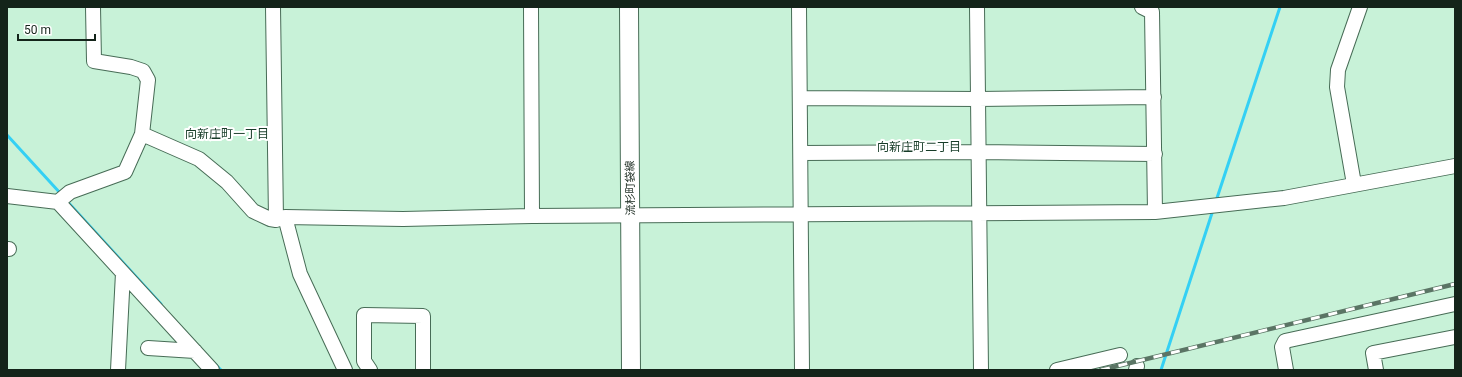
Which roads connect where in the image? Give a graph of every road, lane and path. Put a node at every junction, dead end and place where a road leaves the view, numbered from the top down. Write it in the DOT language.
graph roads {
  1 [pos="93,7"];
  2 [pos="273,7"];
  3 [pos="531,7"];
  4 [pos="629,7"];
  5 [pos="799,7"];
  6 [pos="977,7"];
  7 [pos="1142,7"];
  8 [pos="1360,7"];
  9 [pos="1154,97"];
  10 [pos="800,98"];
  11 [pos="978,99"];
  12 [pos="142,134"];
  13 [pos="979,152"];
  14 [pos="801,154"];
  15 [pos="1155,154"];
  16 [pos="1455,166"];
  17 [pos="1354,184"];
  18 [pos="7,196"];
  19 [pos="58,202"];
  20 [pos="1155,212"];
  21 [pos="980,213"];
  22 [pos="802,215"];
  23 [pos="532,216"];
  24 [pos="631,216"];
  25 [pos="280,219"];
  26 [pos="123,273"];
  27 [pos="1455,304"];
  28 [pos="1455,337"];
  29 [pos="148,348"];
  30 [pos="195,351"];
  31 [pos="1120,355"];
  32 [pos="118,370"];
  33 [pos="212,370"];
  34 [pos="345,370"];
  35 [pos="370,370"];
  36 [pos="423,370"];
  37 [pos="631,370"];
  38 [pos="802,370"];
  39 [pos="981,370"];
  40 [pos="1057,370"];
  41 [pos="1286,370"];
  42 [pos="1376,370"];
  1 -- 12 [label="street"];
  2 -- 25 [label="street"];
  3 -- 23 [label="street"];
  4 -- 24 [label="main road, 流杉町袋線"];
  5 -- 10 [label="street"];
  6 -- 11 [label="street"];
  7 -- 9 [label="street"];
  8 -- 17 [label="street"];
  9 -- 11 [label="street"];
  9 -- 15 [label="street"];
  10 -- 11 [label="street"];
  10 -- 14 [label="street"];
  11 -- 13 [label="street"];
  12 -- 19 [label="street"];
  12 -- 25 [label="street"];
  13 -- 14 [label="street"];
  13 -- 15 [label="street"];
  13 -- 21 [label="street"];
  14 -- 22 [label="street"];
  15 -- 20 [label="street"];
  16 -- 17 [label="street"];
  17 -- 20 [label="street"];
  18 -- 19 [label="street"];
  19 -- 26 [label="street"];
  20 -- 21 [label="street"];
  21 -- 22 [label="street"];
  21 -- 39 [label="street"];
  22 -- 24 [label="street"];
  22 -- 38 [label="street"];
  23 -- 24 [label="street"];
  23 -- 25 [label="street"];
  24 -- 37 [label="main road, 流杉町袋線"];
  25 -- 34 [label="street"];
  26 -- 30 [label="street"];
  26 -- 32 [label="street"];
  27 -- 41 [label="street"];
  28 -- 42 [label="street"];
  29 -- 30 [label="street"];
  30 -- 33 [label="street"];
  31 -- 40 [label="street"];
  35 -- 36 [label="street"];
}
